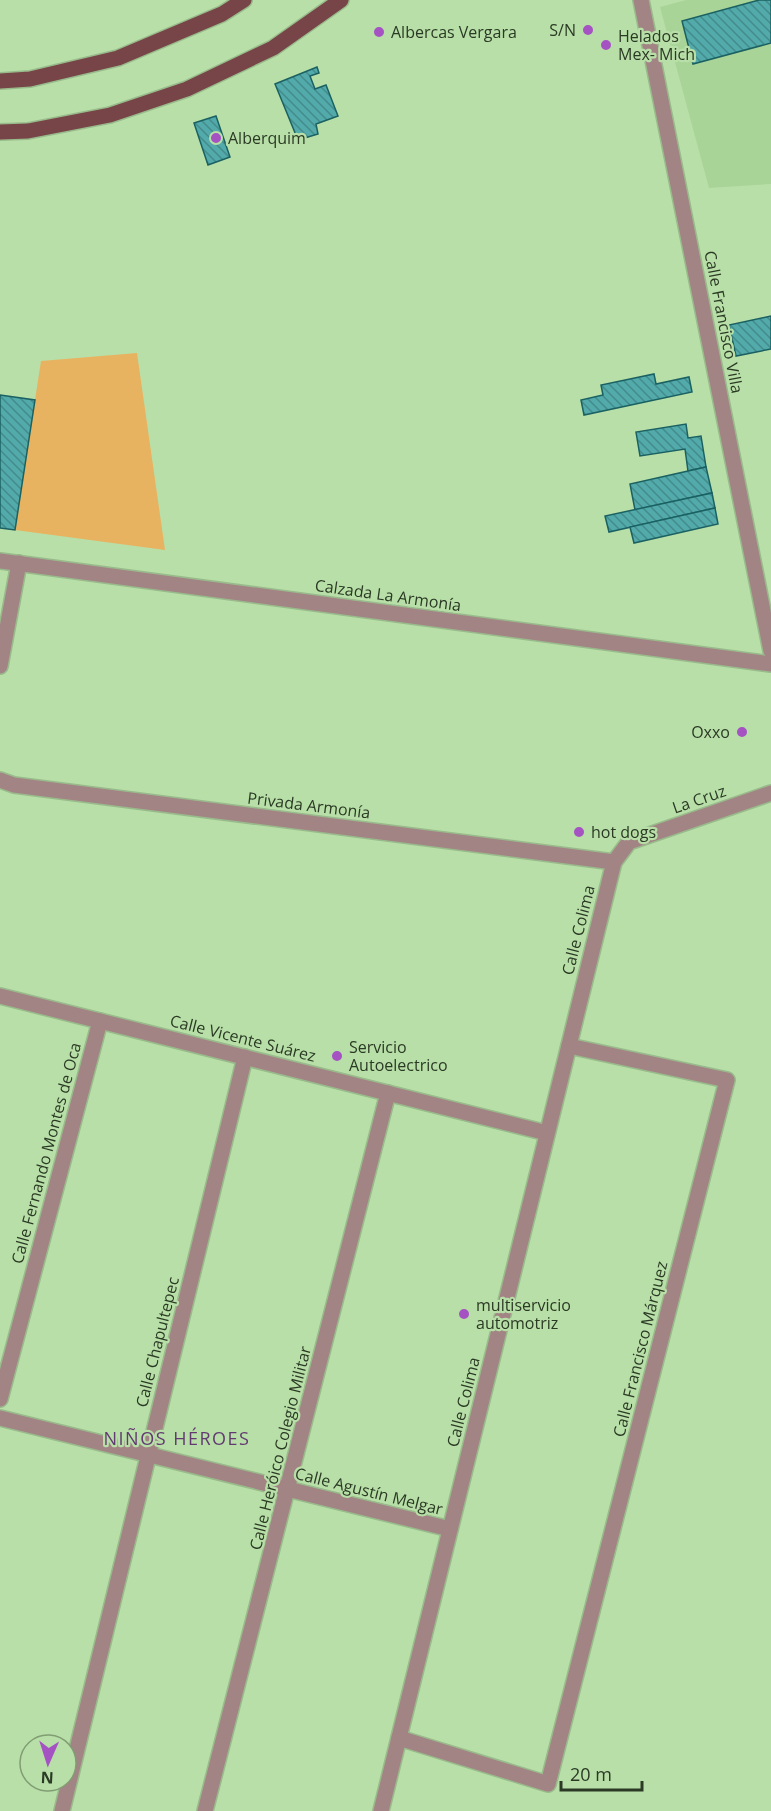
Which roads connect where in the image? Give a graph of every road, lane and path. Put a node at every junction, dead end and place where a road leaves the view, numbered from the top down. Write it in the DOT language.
graph roads {
  1 [pos="244,0"];
  2 [pos="341,0"];
  3 [pos="641,0"];
  4 [pos="0,81"];
  5 [pos="0,132"];
  6 [pos="0,561"];
  7 [pos="19,563"];
  8 [pos="771,651"];
  9 [pos="771,664"];
  10 [pos="0,666"];
  11 [pos="0,780"];
  12 [pos="771,793"];
  13 [pos="614,862"];
  14 [pos="0,996"];
  15 [pos="100,1021"];
  16 [pos="569,1046"];
  17 [pos="245,1057"];
  18 [pos="388,1093"];
  19 [pos="547,1133"];
  20 [pos="0,1400"];
  21 [pos="0,1418"];
  22 [pos="148,1455"];
  23 [pos="288,1489"];
  24 [pos="450,1529"];
  25 [pos="399,1738"];
  26 [pos="62,1811"];
  27 [pos="206,1811"];
  28 [pos="381,1811"];
  1 -- 4 [label="main road"];
  2 -- 5 [label="main road"];
  3 -- 8 [label="street, Calle Francisco Villa"];
  6 -- 7 [label="street, Calzada La Armonía"];
  7 -- 9 [label="street, Calzada La Armonía"];
  7 -- 10 [label="street"];
  11 -- 13 [label="street, Privada Armonía"];
  12 -- 13 [label="street, La Cruz"];
  13 -- 16 [label="street, Calle Colima"];
  14 -- 15 [label="street, Calle Vicente Suárez"];
  15 -- 17 [label="street, Calle Vicente Suárez"];
  15 -- 20 [label="street, Calle Fernando Montes de Oca"];
  16 -- 19 [label="street, Calle Colima"];
  16 -- 25 [label="street, Calle Francisco Márquez"];
  17 -- 18 [label="street, Calle Vicente Suárez"];
  17 -- 22 [label="street, Calle Chapultepec"];
  18 -- 19 [label="street, Calle Vicente Suárez"];
  18 -- 23 [label="street, Calle Heróico Colegio Militar"];
  19 -- 24 [label="street, Calle Colima"];
  21 -- 22 [label="street, Calle Agustín Melgar"];
  22 -- 23 [label="street, Calle Agustín Melgar"];
  22 -- 26 [label="street, Calle Chapultepec"];
  23 -- 24 [label="street, Calle Agustín Melgar"];
  23 -- 27 [label="street, Calle Heróico Colegio Militar"];
  24 -- 25 [label="street, Calle Colima"];
  25 -- 28 [label="street, Calle Colima"];
}
